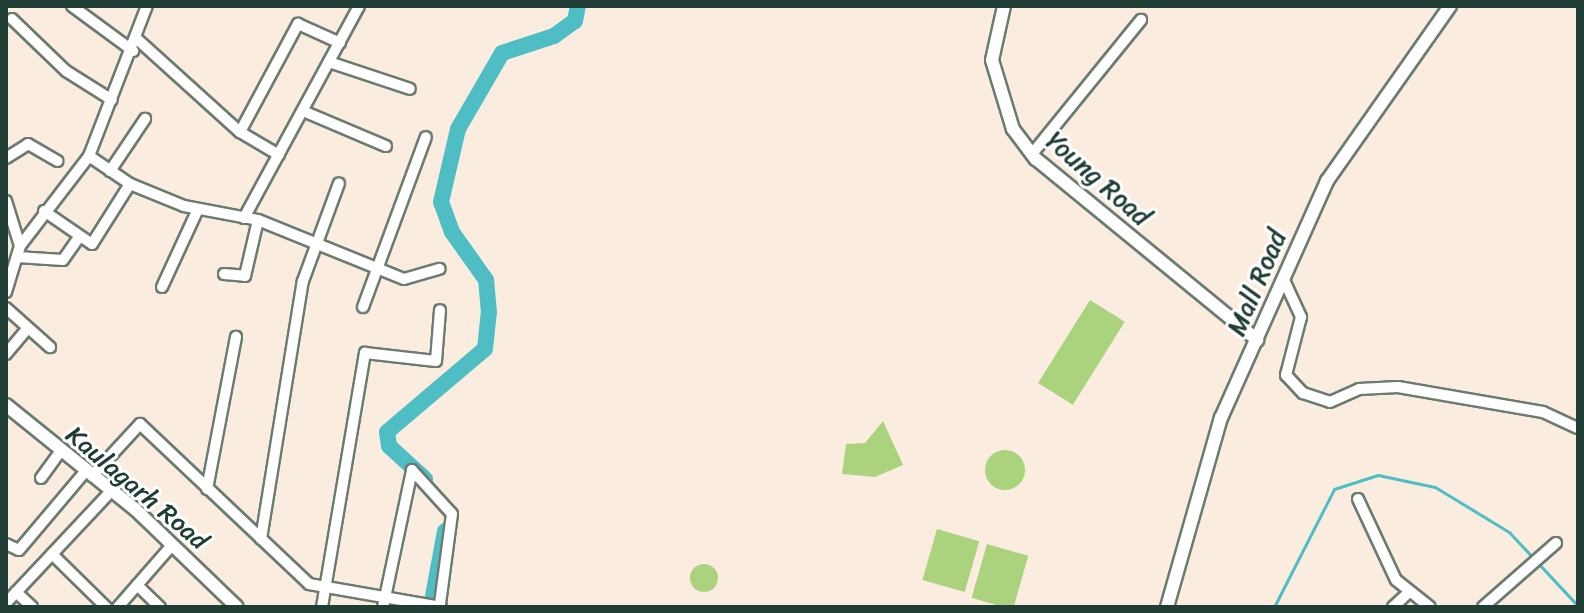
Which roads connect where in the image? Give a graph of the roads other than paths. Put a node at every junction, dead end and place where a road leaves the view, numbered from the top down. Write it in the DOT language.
graph roads {
  1 [pos="72,6"];
  2 [pos="147,6"];
  3 [pos="359,6"];
  4 [pos="1004,6"];
  5 [pos="1450,6"];
  6 [pos="12,19"];
  7 [pos="1141,20"];
  8 [pos="137,39"];
  9 [pos="340,43"];
  10 [pos="133,51"];
  11 [pos="329,62"];
  12 [pos="410,89"];
  13 [pos="112,100"];
  14 [pos="303,111"];
  15 [pos="145,119"];
  16 [pos="240,132"];
  17 [pos="426,137"];
  18 [pos="386,146"];
  19 [pos="1032,154"];
  20 [pos="279,155"];
  21 [pos="89,156"];
  22 [pos="6,158"];
  23 [pos="58,161"];
  24 [pos="110,171"];
  25 [pos="339,183"];
  26 [pos="130,184"];
  27 [pos="6,201"];
  28 [pos="198,209"];
  29 [pos="44,211"];
  30 [pos="244,218"];
  31 [pos="258,220"];
  32 [pos="79,237"];
  33 [pos="317,242"];
  34 [pos="14,259"];
  35 [pos="375,266"];
  36 [pos="440,269"];
  37 [pos="224,274"];
  38 [pos="1284,280"];
  39 [pos="162,287"];
  40 [pos="6,292"];
  41 [pos="363,307"];
  42 [pos="6,308"];
  43 [pos="440,310"];
  44 [pos="28,328"];
  45 [pos="236,337"];
  46 [pos="1257,340"];
  47 [pos="50,347"];
  48 [pos="6,354"];
  49 [pos="6,405"];
  50 [pos="1578,428"];
  51 [pos="60,452"];
  52 [pos="88,474"];
  53 [pos="41,478"];
  54 [pos="207,489"];
  55 [pos="111,491"];
  56 [pos="1358,499"];
  57 [pos="261,539"];
  58 [pos="1556,543"];
  59 [pos="6,544"];
  60 [pos="172,545"];
  61 [pos="52,554"];
  62 [pos="137,585"];
  63 [pos="325,586"];
  64 [pos="16,592"];
  65 [pos="1407,594"];
  66 [pos="384,602"];
  67 [pos="6,603"];
  68 [pos="440,606"];
  69 [pos="32,607"];
  70 [pos="106,607"];
  71 [pos="118,607"];
  72 [pos="160,607"];
  73 [pos="237,607"];
  74 [pos="322,607"];
  75 [pos="1167,607"];
  76 [pos="1393,607"];
  77 [pos="1430,607"];
  78 [pos="1483,607"];
  1 -- 10 [label="street"];
  2 -- 8 [label="street"];
  3 -- 9 [label="street"];
  4 -- 19 [label="street, Young Road"];
  5 -- 38 [label="street, Mall Road"];
  6 -- 13 [label="street"];
  7 -- 19 [label="street"];
  8 -- 10 [label="street"];
  8 -- 16 [label="street"];
  9 -- 11 [label="street"];
  9 -- 16 [label="street"];
  10 -- 13 [label="street"];
  11 -- 12 [label="street"];
  11 -- 14 [label="street"];
  13 -- 21 [label="street"];
  14 -- 18 [label="street"];
  14 -- 20 [label="street"];
  15 -- 24 [label="street"];
  16 -- 20 [label="street"];
  17 -- 35 [label="street"];
  19 -- 46 [label="street, Young Road"];
  20 -- 30 [label="street"];
  21 -- 24 [label="street"];
  21 -- 29 [label="street"];
  22 -- 23 [label="street"];
  24 -- 26 [label="street"];
  25 -- 33 [label="street"];
  26 -- 28 [label="street"];
  26 -- 32 [label="street"];
  27 -- 34 [label="street"];
  28 -- 30 [label="street"];
  28 -- 39 [label="street"];
  29 -- 32 [label="street"];
  29 -- 34 [label="street"];
  30 -- 31 [label="street"];
  31 -- 33 [label="street"];
  31 -- 37 [label="street"];
  32 -- 34 [label="street"];
  33 -- 35 [label="street"];
  33 -- 57 [label="street"];
  34 -- 40 [label="street"];
  35 -- 36 [label="street"];
  35 -- 41 [label="street"];
  38 -- 46 [label="street, Mall Road"];
  38 -- 50 [label="street"];
  42 -- 44 [label="street"];
  43 -- 63 [label="street"];
  44 -- 47 [label="street"];
  44 -- 48 [label="street"];
  45 -- 54 [label="street"];
  46 -- 75 [label="street, Mall Road"];
  49 -- 51 [label="street, Kaulagarh Road"];
  51 -- 52 [label="street, Kaulagarh Road"];
  51 -- 53 [label="street"];
  52 -- 54 [label="street"];
  52 -- 55 [label="street, Kaulagarh Road"];
  52 -- 59 [label="street"];
  54 -- 57 [label="street"];
  55 -- 60 [label="street, Kaulagarh Road"];
  55 -- 61 [label="street"];
  56 -- 65 [label="street"];
  57 -- 63 [label="street"];
  58 -- 78 [label="street"];
  60 -- 62 [label="street"];
  60 -- 73 [label="street, Kaulagarh Road"];
  61 -- 64 [label="street"];
  61 -- 70 [label="street"];
  62 -- 71 [label="street"];
  62 -- 72 [label="street"];
  63 -- 66 [label="street"];
  63 -- 74 [label="street"];
  64 -- 67 [label="street"];
  64 -- 69 [label="street"];
  65 -- 76 [label="street"];
  65 -- 77 [label="street"];
  66 -- 68 [label="street"];
  66 -- 68 [label="street"];
}
